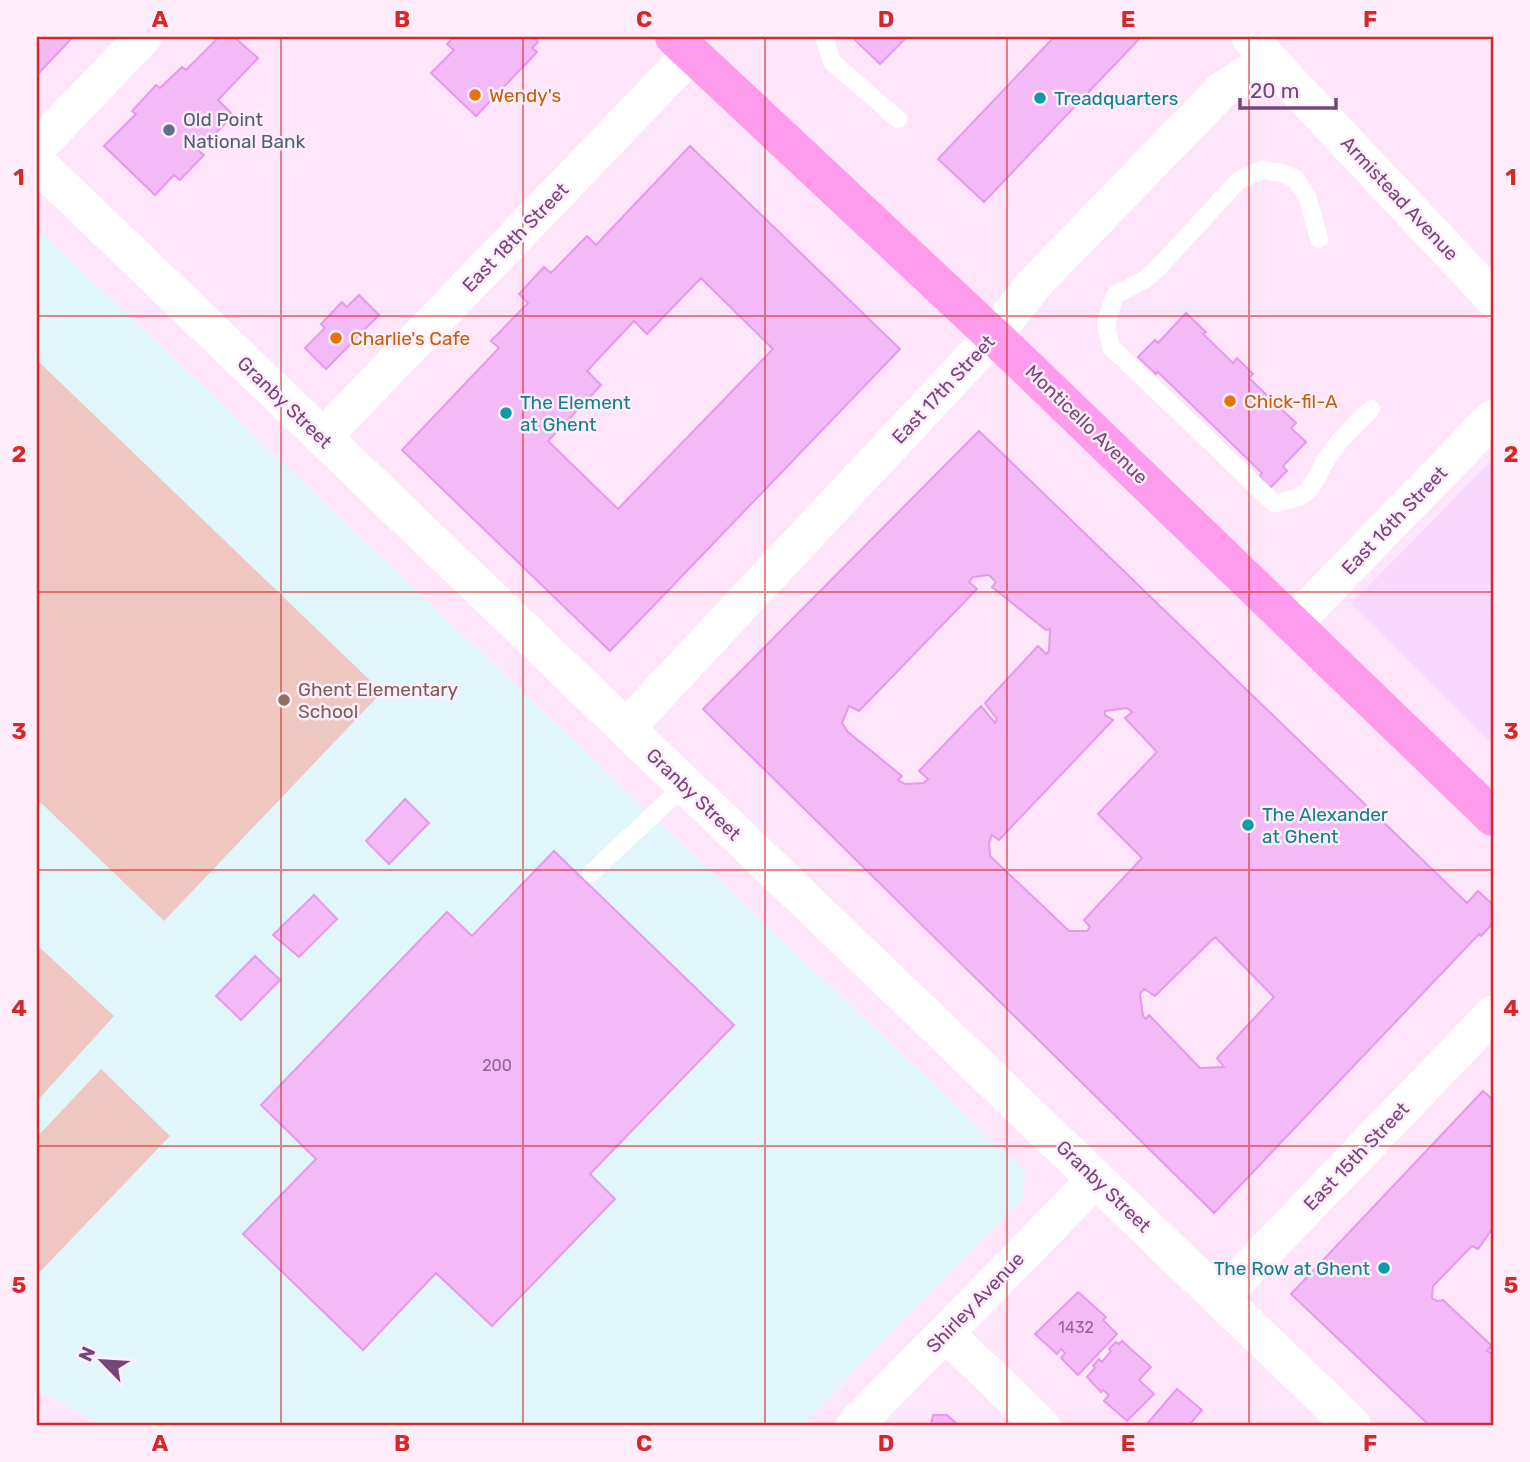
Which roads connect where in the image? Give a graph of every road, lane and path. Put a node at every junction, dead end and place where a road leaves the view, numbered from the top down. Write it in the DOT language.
graph roads {
  1 [pos="143,37"];
  2 [pos="824,37"];
  3 [pos="691,42"];
  4 [pos="1259,48"];
  5 [pos="898,119"];
  6 [pos="37,148"];
  7 [pos="37,163"];
  8 [pos="1319,239"];
  9 [pos="1493,298"];
  10 [pos="994,335"];
  11 [pos="1371,409"];
  12 [pos="1493,418"];
  13 [pos="322,438"];
  14 [pos="1294,623"];
  15 [pos="625,728"];
  16 [pos="685,785"];
  17 [pos="1493,817"];
  18 [pos="591,873"];
  19 [pos="1493,1014"];
  20 [pos="1096,1179"];
  21 [pos="1220,1298"];
  22 [pos="945,1333"];
  23 [pos="855,1425"];
  24 [pos="1041,1425"];
  25 [pos="1352,1425"];
  1 -- 6 [label="street"];
  2 -- 5 [label="lane"];
  3 -- 10 [label="main road, Monticello Avenue"];
  3 -- 13 [label="street, East 18th Street"];
  4 -- 9 [label="street, Armistead Avenue"];
  4 -- 10 [label="street, East 17th Street"];
  7 -- 13 [label="street, Granby Street"];
  8 -- 11 [label="lane"];
  10 -- 14 [label="main road, Monticello Avenue"];
  10 -- 15 [label="street, East 17th Street"];
  12 -- 14 [label="street, East 16th Street"];
  13 -- 15 [label="street, Granby Street"];
  14 -- 17 [label="main road, Monticello Avenue"];
  15 -- 16 [label="street, Granby Street"];
  16 -- 18 [label="lane"];
  16 -- 20 [label="street, Granby Street"];
  19 -- 21 [label="street, East 15th Street"];
  20 -- 21 [label="street, Granby Street"];
  20 -- 22 [label="street, Shirley Avenue"];
  21 -- 25 [label="street, Granby Street"];
  22 -- 23 [label="street, Shirley Avenue"];
  22 -- 24 [label="street"];
}
